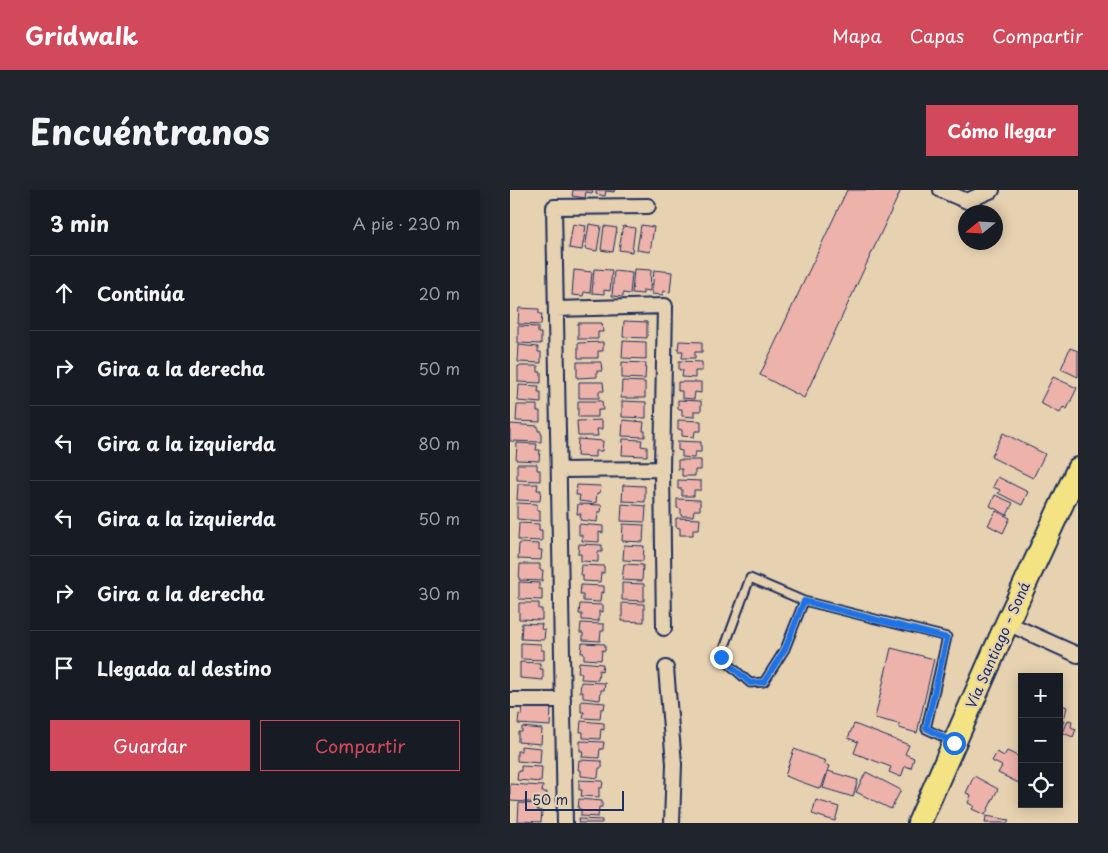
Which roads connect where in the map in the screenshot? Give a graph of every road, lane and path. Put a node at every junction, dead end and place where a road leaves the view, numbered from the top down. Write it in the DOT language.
graph roads {
  1 [pos="941,190"];
  2 [pos="992,190"];
  3 [pos="648,206"];
  4 [pos="556,309"];
  5 [pos="662,469"];
  6 [pos="1078,469"];
  7 [pos="559,470"];
  8 [pos="804,601"];
  9 [pos="1007,623"];
  10 [pos="664,628"];
  11 [pos="1078,655"];
  12 [pos="666,668"];
  13 [pos="510,700"];
  14 [pos="563,700"];
  15 [pos="954,743"];
  16 [pos="565,823"];
  17 [pos="672,823"];
  18 [pos="919,823"];
  1 -- 2 [label="street"];
  3 -- 4 [label="street"];
  4 -- 5 [label="street"];
  4 -- 7 [label="street"];
  5 -- 7 [label="street"];
  5 -- 10 [label="street"];
  6 -- 9 [label="main road, Vía Santiago - Soná"];
  7 -- 14 [label="street"];
  8 -- 8 [label="lane"];
  8 -- 15 [label="lane"];
  9 -- 11 [label="street"];
  9 -- 15 [label="main road, Vía Santiago - Soná"];
  12 -- 17 [label="street"];
  13 -- 14 [label="street"];
  14 -- 16 [label="street"];
  15 -- 18 [label="main road, Vía Santiago - Soná"];
}
